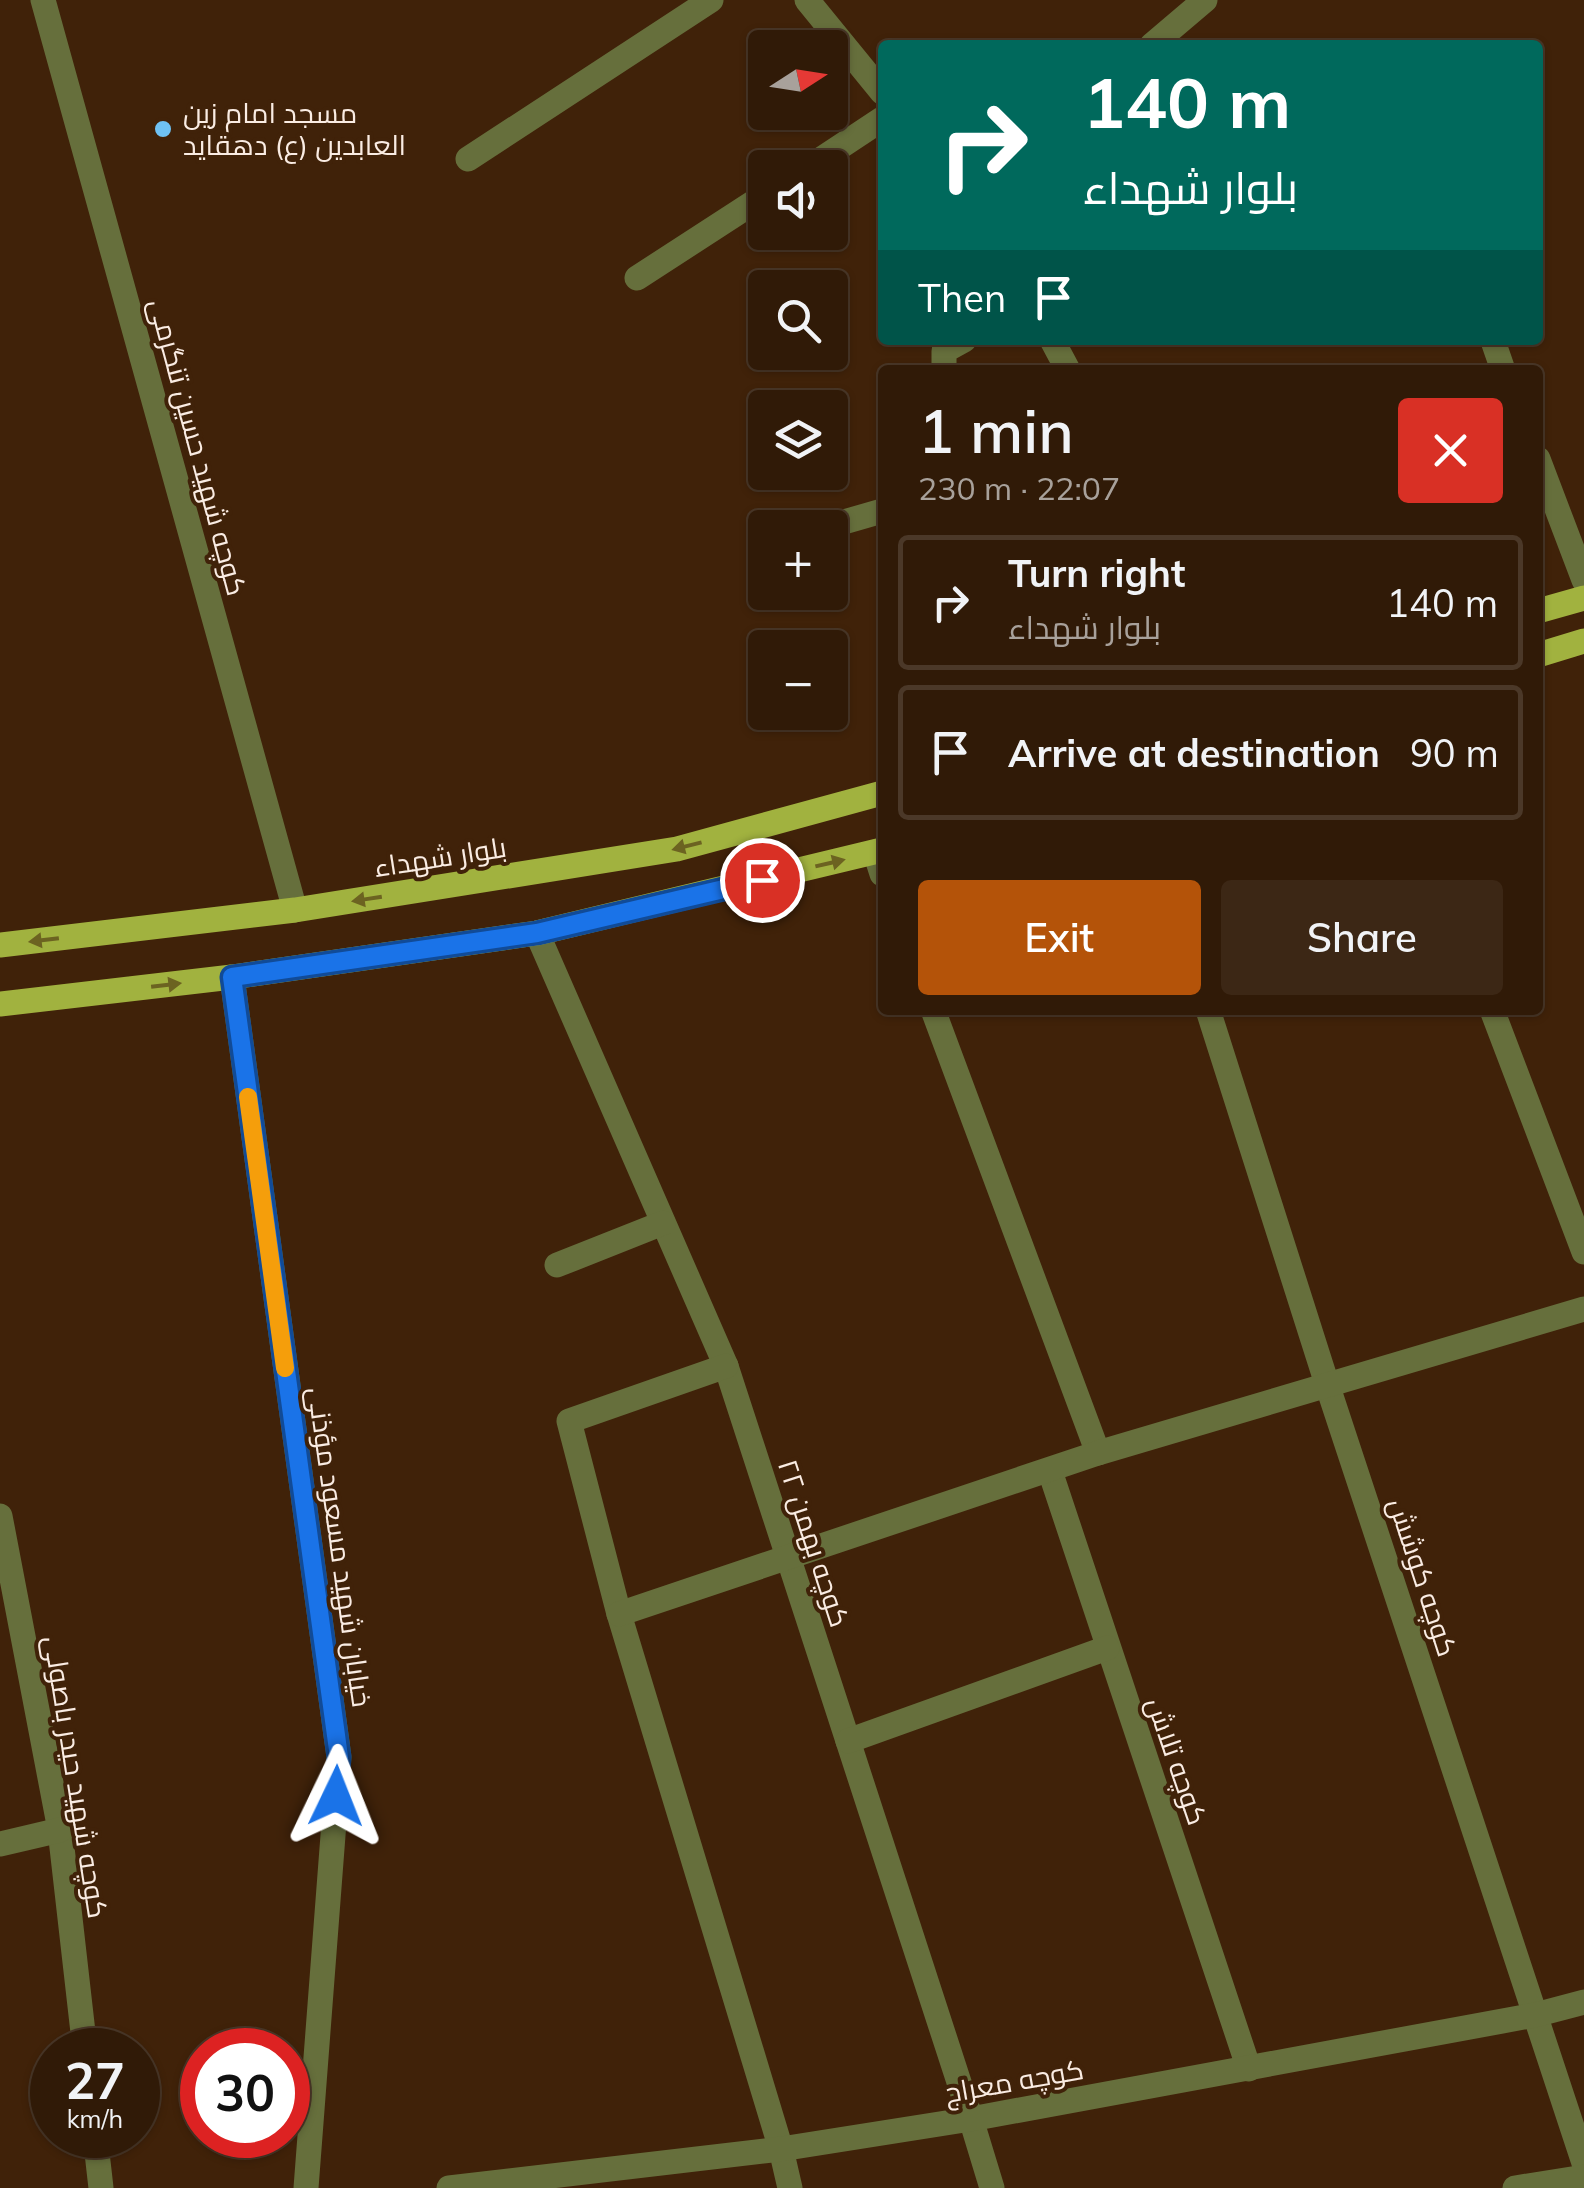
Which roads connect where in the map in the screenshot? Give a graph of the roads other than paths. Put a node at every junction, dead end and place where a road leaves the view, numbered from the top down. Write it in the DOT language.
graph roads {
  1 [pos="43,0"];
  2 [pos="711,0"];
  3 [pos="807,0"];
  4 [pos="1205,0"];
  5 [pos="1158,40"];
  6 [pos="878,87"];
  7 [pos="878,123"];
  8 [pos="836,150"];
  9 [pos="468,159"];
  10 [pos="748,207"];
  11 [pos="638,278"];
  12 [pos="955,345"];
  13 [pos="944,365"];
  14 [pos="1543,472"];
  15 [pos="878,512"];
  16 [pos="848,521"];
  17 [pos="1584,580"];
  18 [pos="1584,598"];
  19 [pos="1543,610"];
  20 [pos="1584,641"];
  21 [pos="1543,653"];
  22 [pos="878,793"];
  23 [pos="878,859"];
  24 [pos="296,910"];
  25 [pos="537,933"];
  26 [pos="0,945"];
  27 [pos="232,977"];
  28 [pos="0,1004"];
  29 [pos="935,1015"];
  30 [pos="1210,1015"];
  31 [pos="1494,1015"];
  32 [pos="662,1223"];
  33 [pos="1584,1252"];
  34 [pos="557,1266"];
  35 [pos="1584,1309"];
  36 [pos="726,1366"];
  37 [pos="1328,1384"];
  38 [pos="1098,1453"];
  39 [pos="1050,1470"];
  40 [pos="0,1516"];
  41 [pos="3,1549"];
  42 [pos="787,1558"];
  43 [pos="619,1614"];
  44 [pos="1107,1648"];
  45 [pos="848,1741"];
  46 [pos="60,1830"];
  47 [pos="0,1844"];
  48 [pos="1584,2002"];
  49 [pos="1535,2015"];
  50 [pos="82,2028"];
  51 [pos="1250,2069"];
  52 [pos="972,2120"];
  53 [pos="781,2149"];
  54 [pos="98,2158"];
  55 [pos="1584,2162"];
  56 [pos="1584,2177"];
  57 [pos="101,2188"];
  58 [pos="306,2188"];
  59 [pos="449,2188"];
  60 [pos="790,2188"];
  61 [pos="992,2188"];
  62 [pos="1515,2188"];
  1 -- 24 [label="street, کوچه شهید حسین تنگرمی"];
  2 -- 9 [label="street"];
  3 -- 6 [label="street"];
  4 -- 5 [label="street"];
  7 -- 8 [label="street"];
  10 -- 11 [label="street"];
  12 -- 13 [label="street"];
  14 -- 17 [label="street"];
  15 -- 16 [label="street"];
  18 -- 19 [label="main road"];
  20 -- 21 [label="main road"];
  22 -- 24 [label="main road, بلوار شهداء, one-way"];
  25 -- 23 [label="main road, one-way"];
  24 -- 26 [label="main road, بلوار شهداء, one-way"];
  25 -- 27 [label="main road"];
  25 -- 32 [label="street, کوچه بهمن ۲۲"];
  28 -- 27 [label="main road, one-way"];
  27 -- 58 [label="street, خیابان شهید مسعود مؤذنی"];
  29 -- 38 [label="street"];
  30 -- 37 [label="street, کوچه کوشش"];
  31 -- 33 [label="street"];
  32 -- 34 [label="street"];
  32 -- 36 [label="street, کوچه بهمن ۲۲"];
  35 -- 37 [label="street"];
  36 -- 42 [label="street, کوچه بهمن ۲۲"];
  36 -- 43 [label="street"];
  37 -- 38 [label="street"];
  37 -- 49 [label="street, کوچه کوشش"];
  38 -- 39 [label="street"];
  39 -- 42 [label="street"];
  39 -- 44 [label="street, کوچه تلاش"];
  40 -- 41 [label="street, کوچه شهید حیدر باصولی"];
  41 -- 46 [label="street, کوچه شهید حیدر باصولی"];
  42 -- 43 [label="street"];
  42 -- 45 [label="street, کوچه بهمن ۲۲"];
  43 -- 53 [label="street"];
  44 -- 45 [label="street"];
  44 -- 51 [label="street, کوچه تلاش"];
  45 -- 52 [label="street, کوچه بهمن ۲۲"];
  46 -- 47 [label="street"];
  46 -- 50 [label="street, کوچه شهید حیدر باصولی"];
  48 -- 49 [label="street, کوچه معراج"];
  49 -- 51 [label="street, کوچه معراج"];
  49 -- 55 [label="street, کوچه کوشش"];
  51 -- 52 [label="street, کوچه معراج"];
  52 -- 53 [label="street, کوچه معراج"];
  52 -- 61 [label="street, کوچه بهمن ۲۲"];
  53 -- 59 [label="street, کوچه معراج"];
  53 -- 60 [label="street"];
  54 -- 57 [label="street"];
  56 -- 62 [label="street"];
}
